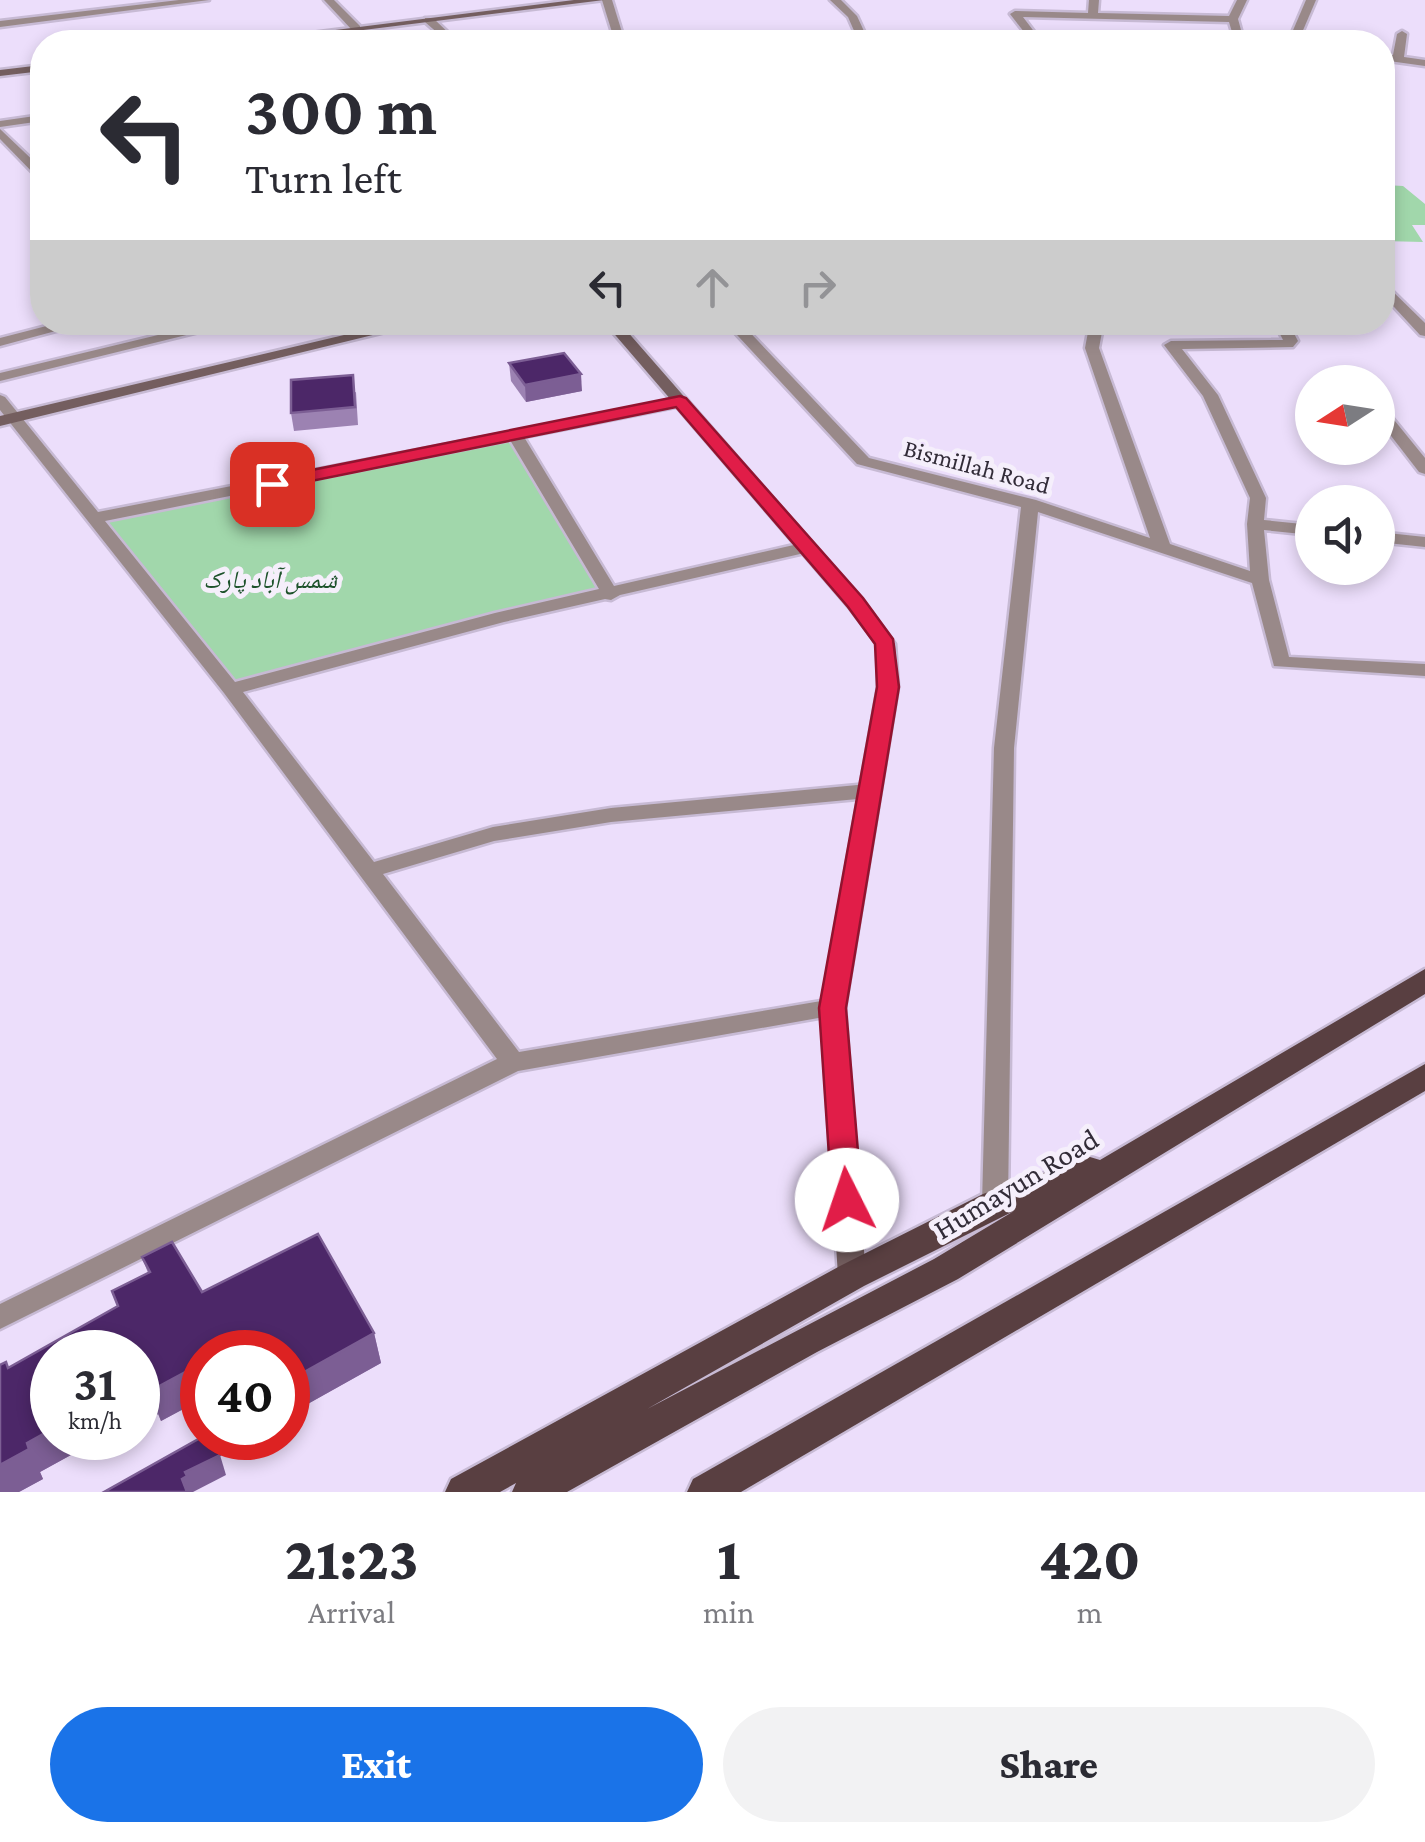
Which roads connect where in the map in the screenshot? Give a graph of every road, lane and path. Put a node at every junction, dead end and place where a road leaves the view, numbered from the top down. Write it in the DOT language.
graph roads {
  1 [pos="193,0"];
  2 [pos="204,0"];
  3 [pos="329,0"];
  4 [pos="600,0"];
  5 [pos="608,0"];
  6 [pos="835,0"];
  7 [pos="1010,0"];
  8 [pos="1094,0"];
  9 [pos="1242,0"];
  10 [pos="1311,0"];
  11 [pos="1015,14"];
  12 [pos="1093,16"];
  13 [pos="1233,19"];
  14 [pos="430,20"];
  15 [pos="0,24"];
  16 [pos="356,28"];
  17 [pos="340,30"];
  18 [pos="440,30"];
  19 [pos="617,30"];
  20 [pos="858,30"];
  21 [pos="1028,30"];
  22 [pos="1237,30"];
  23 [pos="1299,30"];
  24 [pos="1402,34"];
  25 [pos="1395,59"];
  26 [pos="1398,59"];
  27 [pos="1425,63"];
  28 [pos="30,69"];
  29 [pos="0,73"];
  30 [pos="30,121"];
  31 [pos="0,128"];
  32 [pos="30,162"];
  33 [pos="1395,297"];
  34 [pos="1422,323"];
  35 [pos="30,335"];
  36 [pos="177,335"];
  37 [pos="364,335"];
  38 [pos="622,335"];
  39 [pos="744,335"];
  40 [pos="1094,335"];
  41 [pos="1288,335"];
  42 [pos="0,342"];
  43 [pos="0,377"];
  44 [pos="0,400"];
  45 [pos="680,401"];
  46 [pos="7,419"];
  47 [pos="1395,430"];
  48 [pos="515,434"];
  49 [pos="1405,443"];
  50 [pos="1425,444"];
  51 [pos="1425,469"];
  52 [pos="1030,504"];
  53 [pos="94,518"];
  54 [pos="1255,524"];
  55 [pos="1295,528"];
  56 [pos="1395,539"];
  57 [pos="1425,542"];
  58 [pos="806,547"];
  59 [pos="1162,547"];
  60 [pos="1260,580"];
  61 [pos="611,594"];
  62 [pos="1425,670"];
  63 [pos="231,690"];
  64 [pos="868,792"];
  65 [pos="369,871"];
  66 [pos="1425,980"];
  67 [pos="833,1008"];
  68 [pos="513,1062"];
  69 [pos="1425,1076"];
  70 [pos="1147,1149"];
  71 [pos="995,1204"];
  72 [pos="852,1276"];
  73 [pos="0,1318"];
  74 [pos="464,1492"];
  75 [pos="531,1492"];
  76 [pos="706,1492"];
  1 -- 2 [label="street"];
  1 -- 15 [label="street"];
  3 -- 16 [label="street"];
  4 -- 14 [label="street"];
  5 -- 19 [label="street"];
  6 -- 20 [label="street"];
  7 -- 11 [label="street"];
  8 -- 12 [label="street"];
  9 -- 13 [label="street"];
  10 -- 23 [label="street"];
  11 -- 12 [label="street"];
  11 -- 21 [label="street"];
  12 -- 13 [label="street"];
  13 -- 22 [label="street"];
  14 -- 16 [label="street"];
  14 -- 18 [label="street"];
  16 -- 17 [label="street"];
  24 -- 26 [label="street"];
  25 -- 26 [label="street"];
  26 -- 27 [label="street"];
  28 -- 29 [label="street"];
  30 -- 31 [label="street"];
  31 -- 32 [label="street"];
  33 -- 34 [label="street"];
  35 -- 42 [label="street"];
  36 -- 43 [label="street"];
  37 -- 46 [label="street"];
  38 -- 45 [label="street"];
  39 -- 52 [label="street, Bismillah Road"];
  40 -- 59 [label="street"];
  41 -- 54 [label="street"];
  44 -- 46 [label="street"];
  45 -- 48 [label="street"];
  45 -- 58 [label="street"];
  46 -- 53 [label="street"];
  47 -- 49 [label="street"];
  48 -- 53 [label="street"];
  48 -- 61 [label="street"];
  49 -- 50 [label="street"];
  49 -- 51 [label="street"];
  52 -- 59 [label="street, Bismillah Road"];
  52 -- 71 [label="street"];
  53 -- 63 [label="street"];
  54 -- 55 [label="street"];
  54 -- 60 [label="street"];
  56 -- 57 [label="street"];
  58 -- 61 [label="street"];
  58 -- 64 [label="street"];
  59 -- 60 [label="street, Bismillah Road"];
  60 -- 62 [label="street"];
  61 -- 63 [label="street"];
  63 -- 65 [label="street"];
  64 -- 65 [label="street"];
  64 -- 67 [label="street"];
  65 -- 68 [label="street"];
  66 -- 70 [label="main road, Humayun Road"];
  67 -- 68 [label="street"];
  67 -- 72 [label="street"];
  68 -- 73 [label="street"];
  69 -- 76 [label="main road"];
  70 -- 71 [label="main road"];
  70 -- 75 [label="main road, Humayun Road"];
  71 -- 72 [label="main road"];
  72 -- 74 [label="main road"];
}
